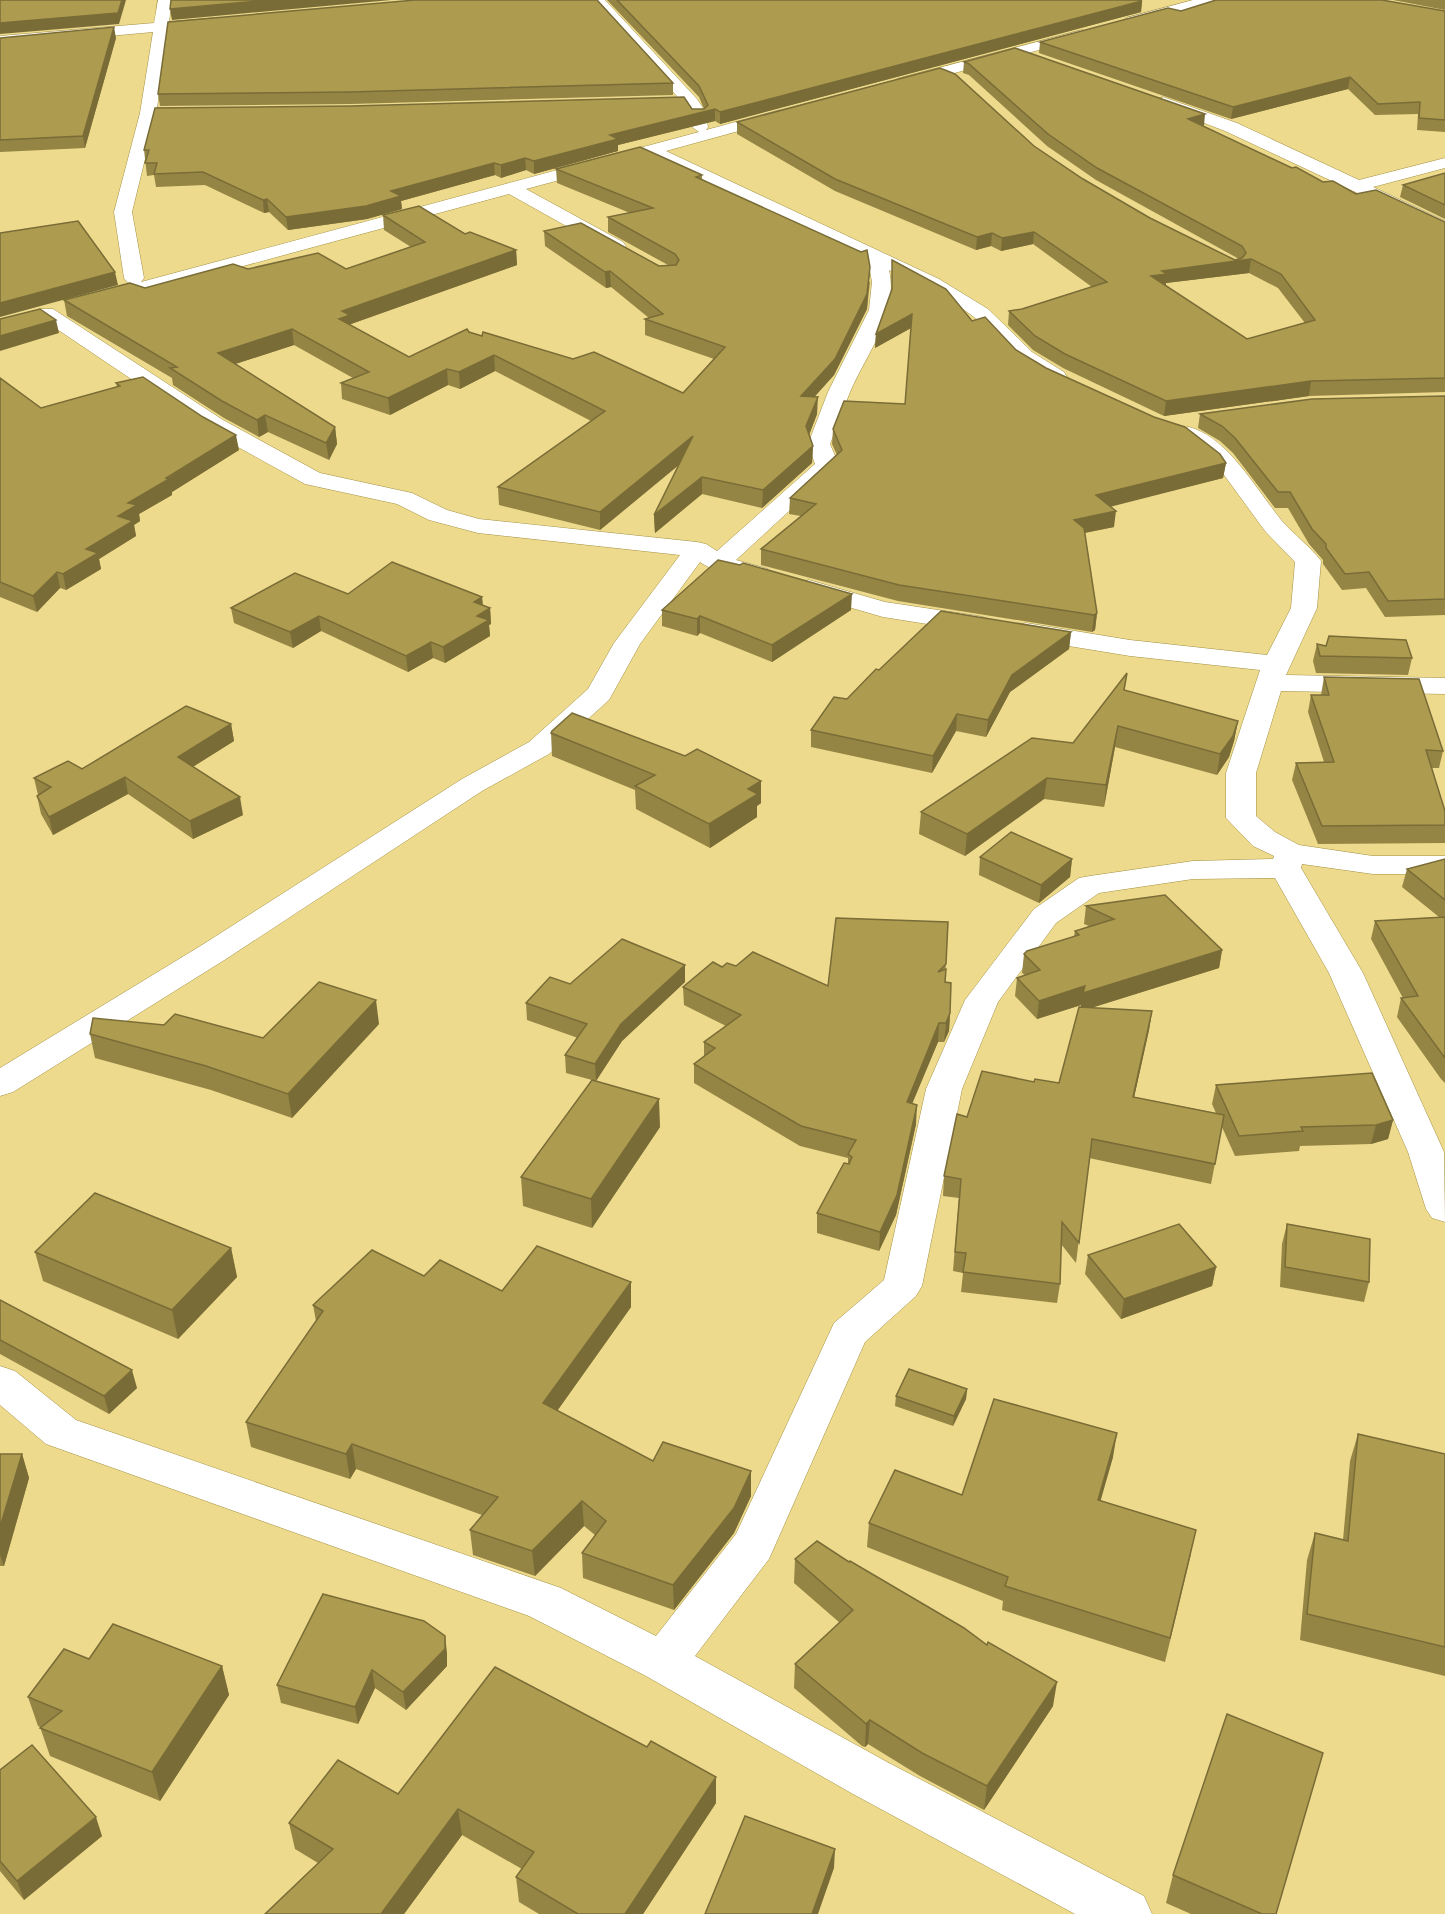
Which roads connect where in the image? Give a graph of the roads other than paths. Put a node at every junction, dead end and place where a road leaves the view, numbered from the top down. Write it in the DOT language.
graph roads {
  1 [pos="165,0"];
  2 [pos="597,0"];
  3 [pos="1179,0"];
  4 [pos="1209,0"];
  5 [pos="228,21"];
  6 [pos="1106,23"];
  7 [pos="160,27"];
  8 [pos="0,40"];
  9 [pos="1014,52"];
  10 [pos="1043,61"];
  11 [pos="939,72"];
  12 [pos="969,87"];
  13 [pos="1149,97"];
  14 [pos="668,103"];
  15 [pos="148,113"];
  16 [pos="207,113"];
  17 [pos="696,113"];
  18 [pos="652,151"];
  19 [pos="1445,163"];
  20 [pos="1358,186"];
  21 [pos="513,189"];
  22 [pos="1445,228"];
  23 [pos="636,258"];
  24 [pos="877,258"];
  25 [pos="134,278"];
  26 [pos="56,305"];
  27 [pos="1073,385"];
  28 [pos="1206,418"];
  29 [pos="707,556"];
  30 [pos="1273,674"];
  31 [pos="1445,686"];
  32 [pos="1288,861"];
  33 [pos="1445,865"];
  34 [pos="0,1084"];
  35 [pos="1445,1209"];
  36 [pos="0,1382"];
  37 [pos="663,1662"];
  38 [pos="1126,1914"];
  1 -- 7 [label="street"];
  2 -- 17 [label="street"];
  3 -- 6 [label="street"];
  4 -- 6 [label="street"];
  5 -- 7 [label="street"];
  6 -- 9 [label="street"];
  6 -- 11 [label="street"];
  7 -- 8 [label="street"];
  7 -- 15 [label="street"];
  9 -- 10 [label="street"];
  9 -- 11 [label="street"];
  11 -- 12 [label="street"];
  13 -- 20 [label="street"];
  14 -- 17 [label="street"];
  15 -- 16 [label="street"];
  15 -- 25 [label="street"];
  17 -- 18 [label="street"];
  17 -- 25 [label="street"];
  18 -- 21 [label="street"];
  18 -- 24 [label="street"];
  19 -- 20 [label="street"];
  20 -- 22 [label="street"];
  21 -- 23 [label="street"];
  21 -- 26 [label="street"];
  24 -- 27 [label="street"];
  24 -- 29 [label="street"];
  25 -- 26 [label="street"];
  26 -- 29 [label="street"];
  28 -- 30 [label="street"];
  29 -- 30 [label="street"];
  29 -- 34 [label="street"];
  30 -- 31 [label="street"];
  30 -- 32 [label="street"];
  32 -- 33 [label="street"];
  32 -- 35 [label="street"];
  32 -- 37 [label="street"];
  36 -- 37 [label="street"];
  37 -- 38 [label="street"];
}
